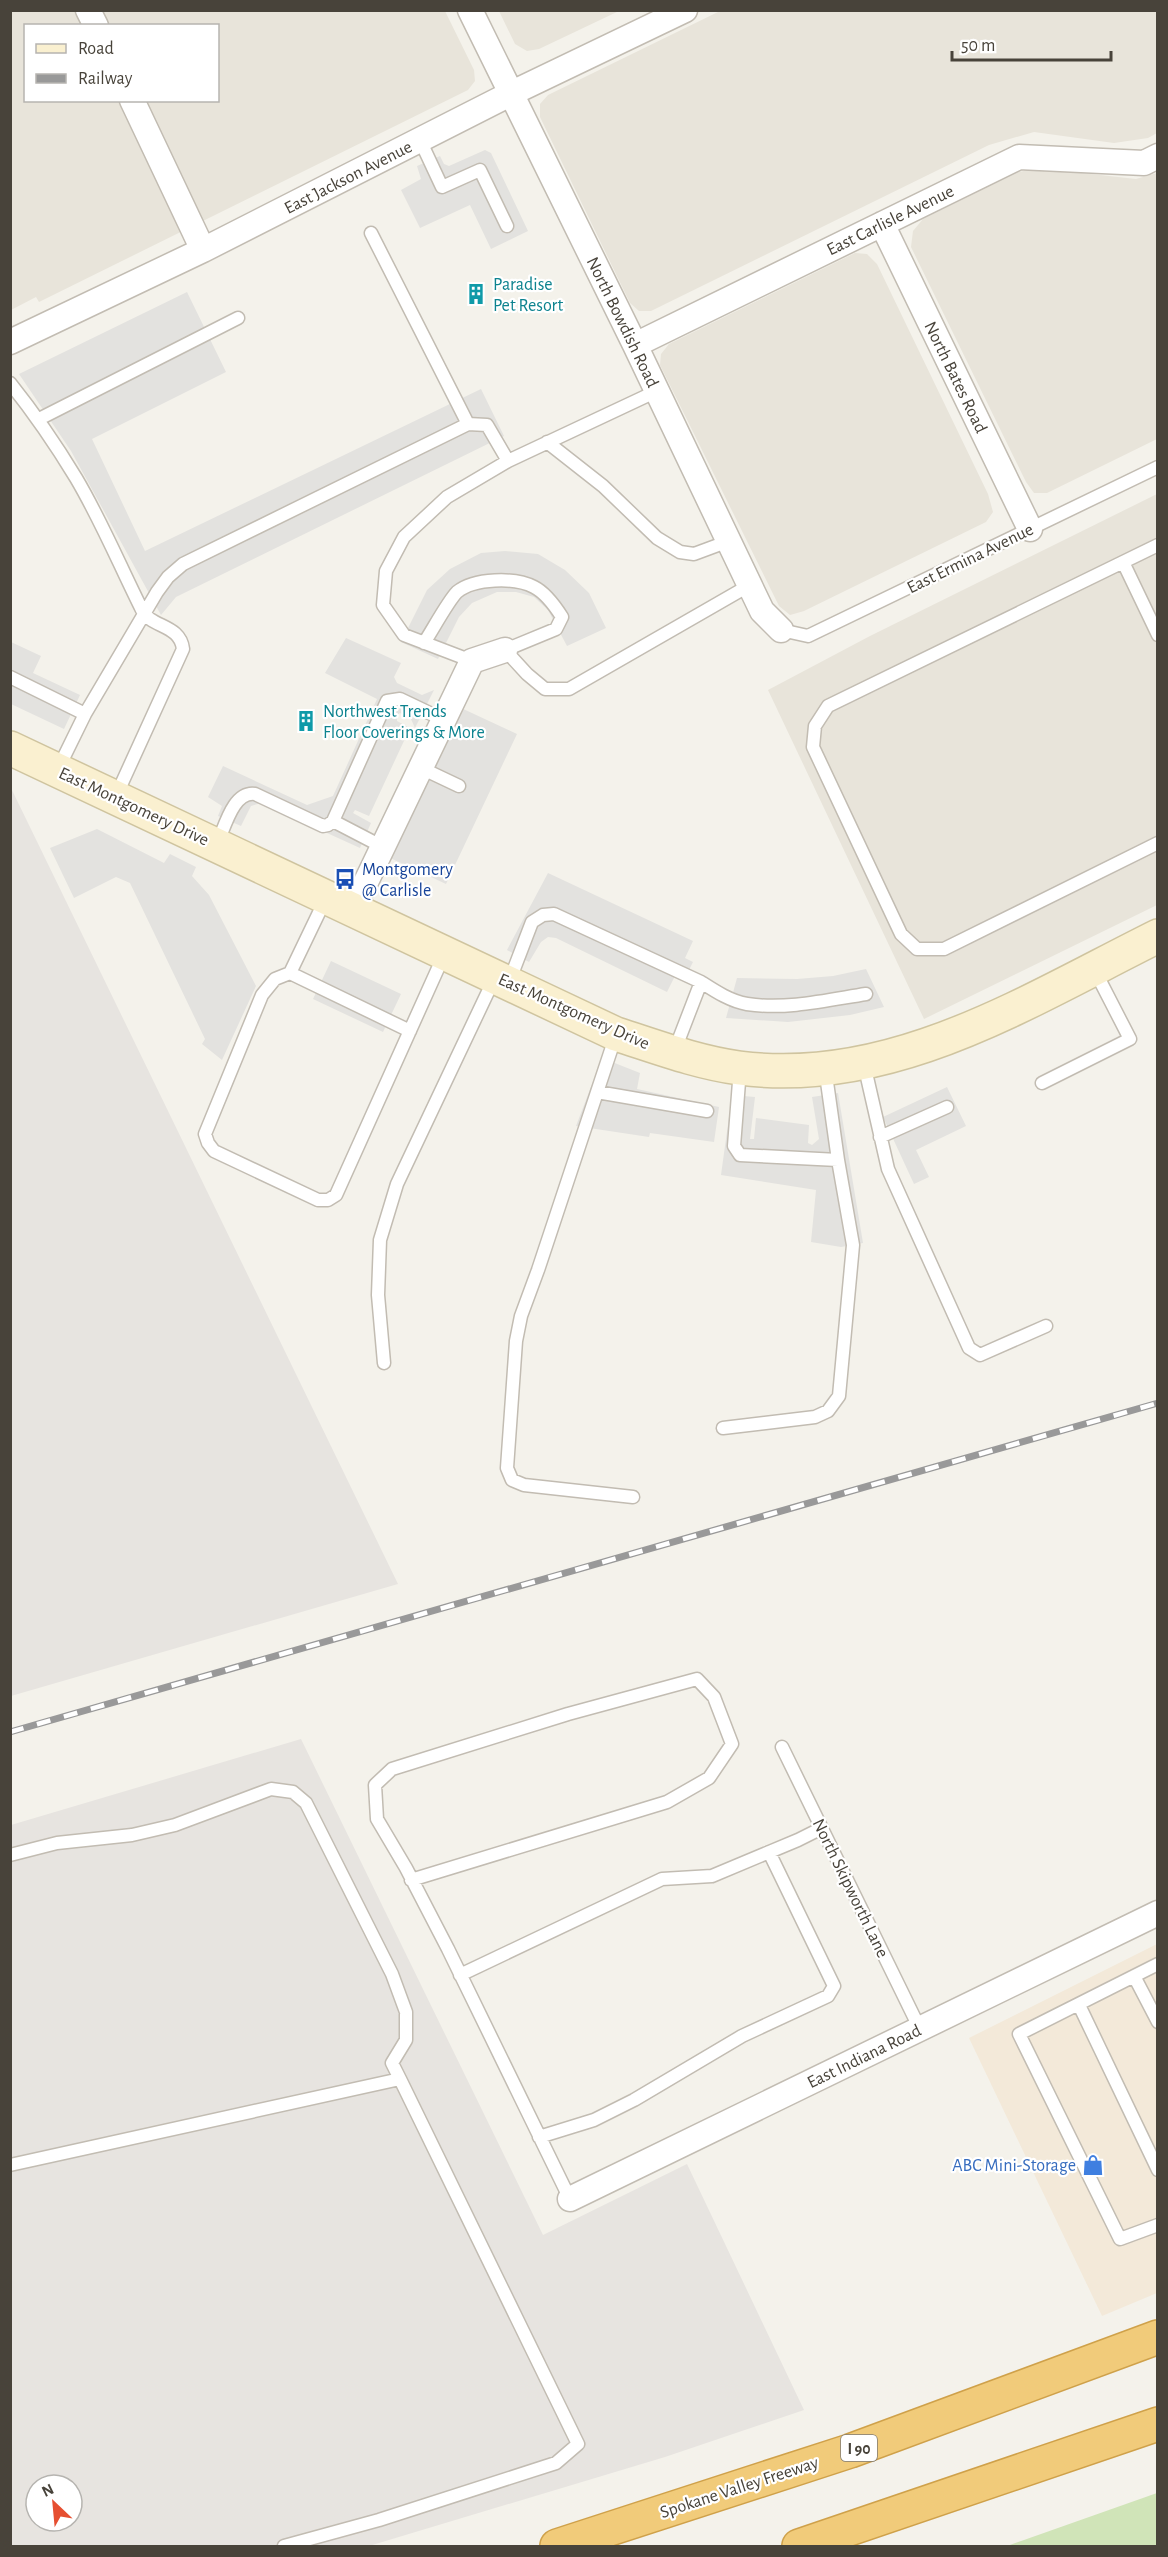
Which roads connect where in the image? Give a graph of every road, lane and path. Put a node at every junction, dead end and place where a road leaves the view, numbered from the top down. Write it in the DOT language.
graph roads {
  1 [pos="88,10"];
  2 [pos="470,10"];
  3 [pos="686,10"];
  4 [pos="650,18"];
  5 [pos="95,24"];
  6 [pos="510,94"];
  7 [pos="133,102"];
  8 [pos="420,140"];
  9 [pos="1158,156"];
  10 [pos="882,225"];
  11 [pos="507,226"];
  12 [pos="371,233"];
  13 [pos="203,250"];
  14 [pos="238,318"];
  15 [pos="10,342"];
  16 [pos="635,345"];
  17 [pos="10,383"];
  18 [pos="657,391"];
  19 [pos="39,419"];
  20 [pos="468,424"];
  21 [pos="547,442"];
  22 [pos="508,461"];
  23 [pos="1158,467"];
  24 [pos="1030,529"];
  25 [pos="729,541"];
  26 [pos="1158,545"];
  27 [pos="1123,562"];
  28 [pos="750,585"];
  29 [pos="144,614"];
  30 [pos="781,630"];
  31 [pos="1158,634"];
  32 [pos="424,643"];
  33 [pos="505,650"];
  34 [pos="472,661"];
  35 [pos="10,677"];
  36 [pos="85,714"];
  37 [pos="444,720"];
  38 [pos="10,748"];
  39 [pos="421,768"];
  40 [pos="57,770"];
  41 [pos="459,786"];
  42 [pos="115,797"];
  43 [pos="333,820"];
  44 [pos="1158,843"];
  45 [pos="217,845"];
  46 [pos="383,847"];
  47 [pos="340,903"];
  48 [pos="1158,936"];
  49 [pos="445,953"];
  50 [pos="1093,968"];
  51 [pos="290,973"];
  52 [pos="502,980"];
  53 [pos="701,982"];
  54 [pos="866,994"];
  55 [pos="410,1031"];
  56 [pos="616,1034"];
  57 [pos="673,1053"];
  58 [pos="864,1063"];
  59 [pos="740,1068"];
  60 [pos="825,1068"];
  61 [pos="1042,1083"];
  62 [pos="597,1092"];
  63 [pos="947,1107"];
  64 [pos="707,1111"];
  65 [pos="880,1137"];
  66 [pos="838,1160"];
  67 [pos="1046,1326"];
  68 [pos="384,1363"];
  69 [pos="723,1428"];
  70 [pos="633,1497"];
  71 [pos="782,1747"];
  72 [pos="822,1828"];
  73 [pos="769,1852"];
  74 [pos="10,1855"];
  75 [pos="411,1880"];
  76 [pos="1158,1913"];
  77 [pos="1158,1964"];
  78 [pos="460,1975"];
  79 [pos="1134,1976"];
  80 [pos="1079,2005"];
  81 [pos="1158,2022"];
  82 [pos="920,2029"];
  83 [pos="400,2079"];
  84 [pos="539,2137"];
  85 [pos="10,2165"];
  86 [pos="1158,2170"];
  87 [pos="570,2199"];
  88 [pos="1158,2225"];
  89 [pos="1158,2337"];
  90 [pos="1158,2424"];
  91 [pos="284,2547"];
  92 [pos="556,2547"];
  93 [pos="799,2547"];
  1 -- 5 [label="street"];
  2 -- 6 [label="street, North Bowdish Road"];
  3 -- 4 [label="street, East Jackson Avenue"];
  4 -- 6 [label="street, East Jackson Avenue"];
  6 -- 8 [label="street, East Jackson Avenue"];
  6 -- 16 [label="street, North Bowdish Road"];
  7 -- 13 [label="street"];
  8 -- 11 [label="lane"];
  8 -- 13 [label="street, East Jackson Avenue"];
  9 -- 10 [label="street, East Carlisle Avenue"];
  10 -- 16 [label="street, East Carlisle Avenue"];
  10 -- 24 [label="street, North Bates Road"];
  12 -- 20 [label="lane"];
  13 -- 15 [label="street, East Jackson Avenue"];
  14 -- 19 [label="lane"];
  16 -- 18 [label="street, North Bowdish Road"];
  17 -- 19 [label="lane"];
  18 -- 21 [label="lane"];
  18 -- 25 [label="street, North Bowdish Road"];
  19 -- 29 [label="lane"];
  20 -- 22 [label="lane"];
  20 -- 29 [label="lane"];
  21 -- 22 [label="lane"];
  21 -- 25 [label="lane"];
  22 -- 32 [label="lane"];
  23 -- 24 [label="lane, East Ermina Avenue"];
  24 -- 30 [label="lane, East Ermina Avenue"];
  25 -- 28 [label="street, North Bowdish Road"];
  26 -- 27 [label="lane"];
  27 -- 31 [label="lane"];
  27 -- 44 [label="lane"];
  28 -- 30 [label="street, North Bowdish Road"];
  28 -- 33 [label="lane"];
  29 -- 36 [label="lane"];
  29 -- 42 [label="lane"];
  32 -- 33 [label="lane"];
  32 -- 34 [label="lane"];
  33 -- 34 [label="street"];
  34 -- 37 [label="street"];
  35 -- 36 [label="lane"];
  36 -- 40 [label="lane"];
  37 -- 39 [label="street"];
  37 -- 43 [label="lane"];
  38 -- 40 [label="main road, East Montgomery Drive"];
  39 -- 41 [label="lane"];
  39 -- 46 [label="street"];
  40 -- 42 [label="main road, East Montgomery Drive"];
  42 -- 45 [label="main road, East Montgomery Drive"];
  43 -- 45 [label="lane"];
  43 -- 46 [label="lane"];
  45 -- 47 [label="main road, East Montgomery Drive"];
  46 -- 47 [label="street"];
  47 -- 49 [label="main road, East Montgomery Drive"];
  47 -- 51 [label="lane"];
  48 -- 50 [label="main road, East Montgomery Drive"];
  49 -- 52 [label="main road, East Montgomery Drive"];
  49 -- 55 [label="lane"];
  50 -- 58 [label="main road, East Montgomery Drive"];
  50 -- 61 [label="lane"];
  51 -- 55 [label="lane"];
  51 -- 55 [label="lane"];
  52 -- 53 [label="lane"];
  52 -- 56 [label="main road, East Montgomery Drive"];
  52 -- 68 [label="lane"];
  53 -- 54 [label="lane"];
  53 -- 57 [label="lane"];
  56 -- 57 [label="main road, East Montgomery Drive"];
  56 -- 62 [label="lane"];
  57 -- 59 [label="main road, East Montgomery Drive"];
  58 -- 60 [label="main road, East Montgomery Drive"];
  58 -- 65 [label="lane"];
  59 -- 60 [label="main road, East Montgomery Drive"];
  59 -- 66 [label="lane"];
  60 -- 66 [label="lane"];
  62 -- 64 [label="lane"];
  62 -- 70 [label="lane"];
  63 -- 65 [label="lane"];
  65 -- 67 [label="lane"];
  66 -- 69 [label="lane"];
  71 -- 72 [label="lane, North Skipworth Lane"];
  72 -- 73 [label="lane"];
  72 -- 82 [label="lane, North Skipworth Lane"];
  73 -- 78 [label="lane"];
  73 -- 84 [label="lane"];
  74 -- 83 [label="lane"];
  75 -- 75 [label="lane"];
  75 -- 78 [label="lane"];
  76 -- 82 [label="street, East Indiana Road"];
  77 -- 79 [label="lane"];
  78 -- 84 [label="lane"];
  79 -- 80 [label="lane"];
  79 -- 81 [label="lane"];
  80 -- 86 [label="lane"];
  80 -- 88 [label="lane"];
  82 -- 87 [label="street, East Indiana Road"];
  83 -- 85 [label="lane"];
  83 -- 91 [label="lane"];
  84 -- 87 [label="lane"];
  89 -- 92 [label="highway, Spokane Valley Freeway / I 90"];
  90 -- 93 [label="highway"];
}
